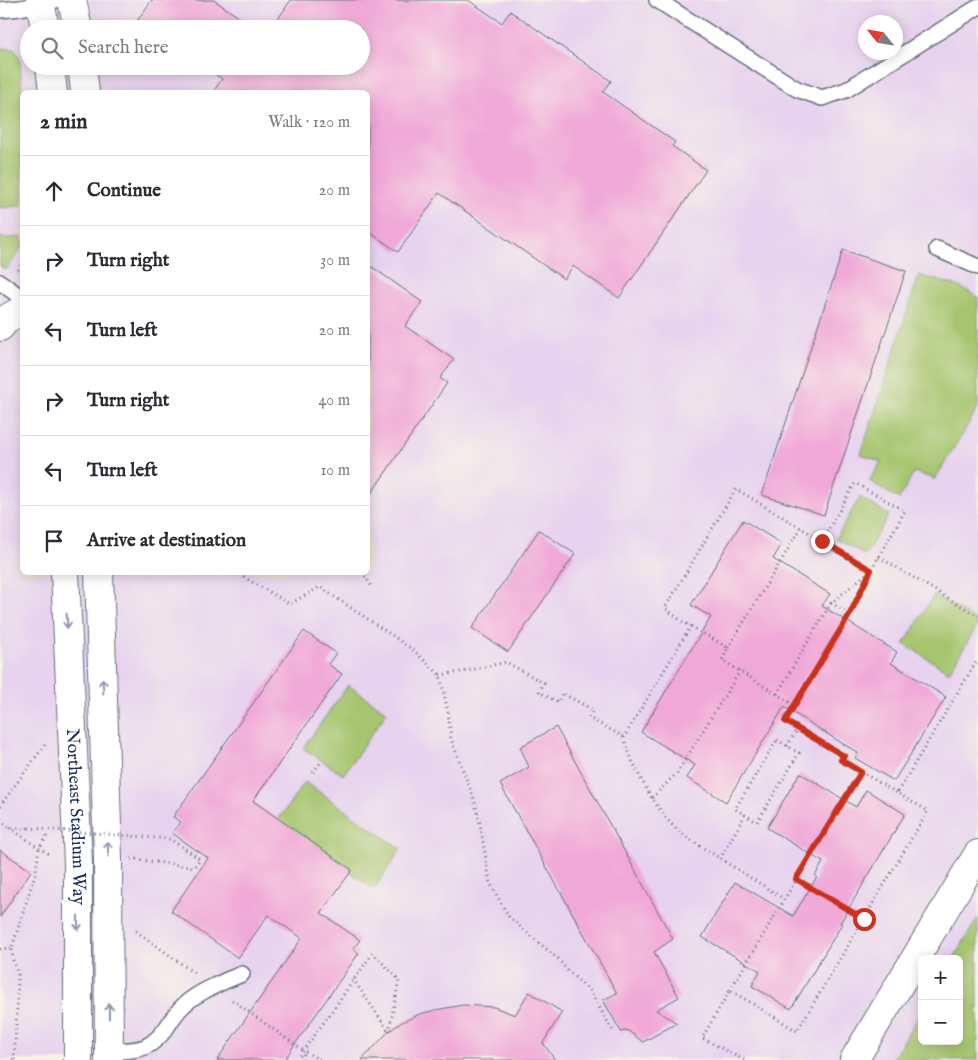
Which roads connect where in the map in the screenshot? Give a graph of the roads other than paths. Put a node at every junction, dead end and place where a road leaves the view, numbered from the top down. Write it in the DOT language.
graph roads {
  1 [pos="72,0"];
  2 [pos="658,0"];
  3 [pos="978,7"];
  4 [pos="45,8"];
  5 [pos="0,10"];
  6 [pos="76,20"];
  7 [pos="51,75"];
  8 [pos="83,75"];
  9 [pos="53,90"];
  10 [pos="86,90"];
  11 [pos="937,249"];
  12 [pos="978,267"];
  13 [pos="0,282"];
  14 [pos="20,297"];
  15 [pos="20,311"];
  16 [pos="0,327"];
  17 [pos="65,575"];
  18 [pos="99,575"];
  19 [pos="978,854"];
  20 [pos="242,974"];
  21 [pos="109,1056"];
  22 [pos="78,1060"];
  23 [pos="854,1060"];
  1 -- 6 [label="main road"];
  2 -- 3 [label="lane"];
  4 -- 5 [label="lane"];
  7 -- 9 [label="main road"];
  8 -- 10 [label="main road"];
  11 -- 12 [label="lane"];
  13 -- 14 [label="lane"];
  15 -- 16 [label="main road"];
  17 -- 22 [label="main road, Northeast Stadium Way, one-way"];
  21 -- 18 [label="main road, Northeast Stadium Way, one-way"];
  19 -- 23 [label="main road"];
  20 -- 21 [label="lane"];
}
